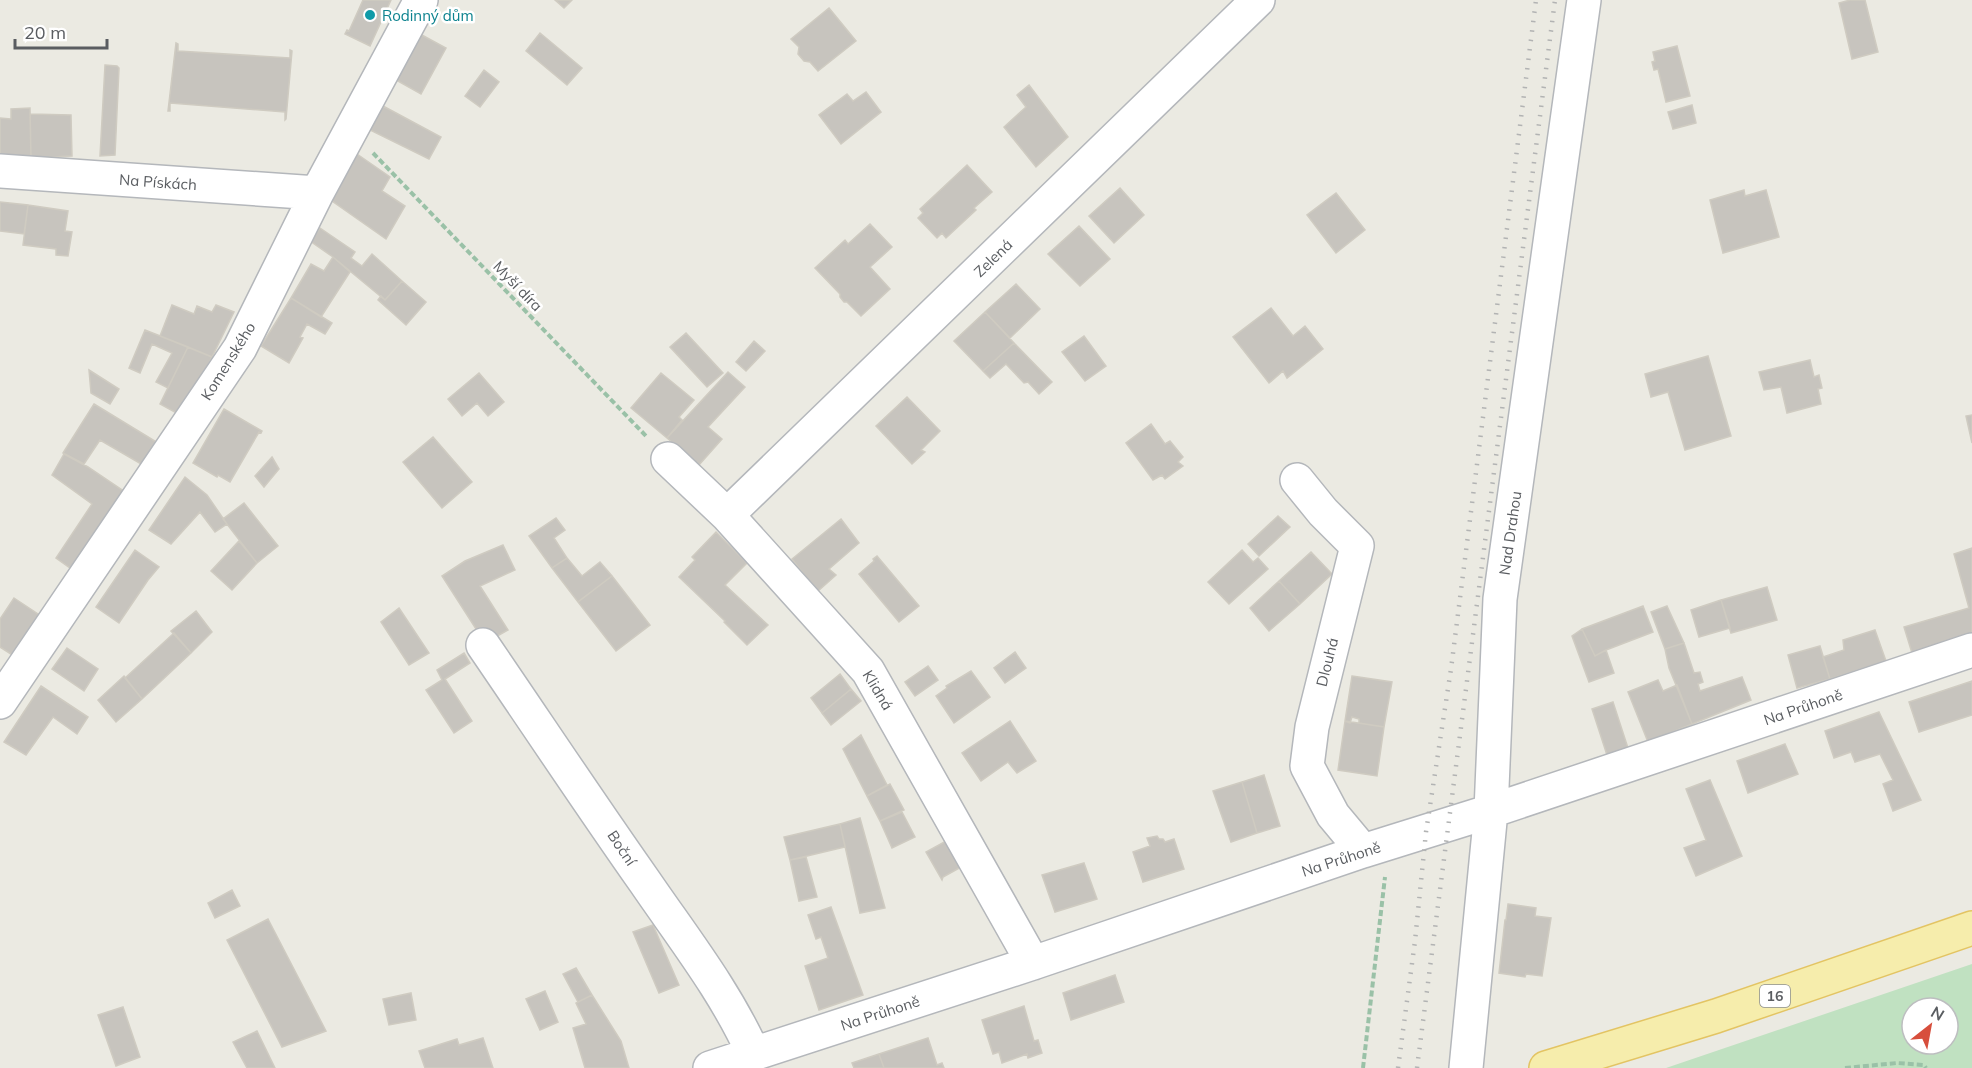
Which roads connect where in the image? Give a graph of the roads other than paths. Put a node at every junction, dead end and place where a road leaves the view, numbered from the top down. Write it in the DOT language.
graph roads {
  1 [pos="422,0"];
  2 [pos="1258,0"];
  3 [pos="1584,0"];
  4 [pos="0,171"];
  5 [pos="317,193"];
  6 [pos="668,459"];
  7 [pos="1297,480"];
  8 [pos="728,515"];
  9 [pos="483,645"];
  10 [pos="1972,650"];
  11 [pos="0,702"];
  12 [pos="1491,811"];
  13 [pos="1376,848"];
  14 [pos="1972,928"];
  15 [pos="1033,963"];
  16 [pos="754,1055"];
  17 [pos="1561,1063"];
  18 [pos="710,1068"];
  19 [pos="1466,1068"];
  1 -- 5 [label="street, Komenského"];
  2 -- 8 [label="street, Zelená"];
  3 -- 12 [label="street, Nad Drahou"];
  4 -- 5 [label="street, Na Pískách"];
  5 -- 11 [label="street, Komenského"];
  6 -- 8 [label="street, Klidná"];
  7 -- 13 [label="street, Dlouhá"];
  8 -- 15 [label="street, Klidná"];
  9 -- 16 [label="street, Boční"];
  10 -- 12 [label="street, Na Průhoně"];
  12 -- 13 [label="street, Na Průhoně"];
  12 -- 19 [label="street, Nad Drahou"];
  13 -- 15 [label="street, Na Průhoně"];
  14 -- 17 [label="main road, 16"];
  15 -- 16 [label="street, Na Průhoně"];
  16 -- 18 [label="street, Na Průhoně"];
}
